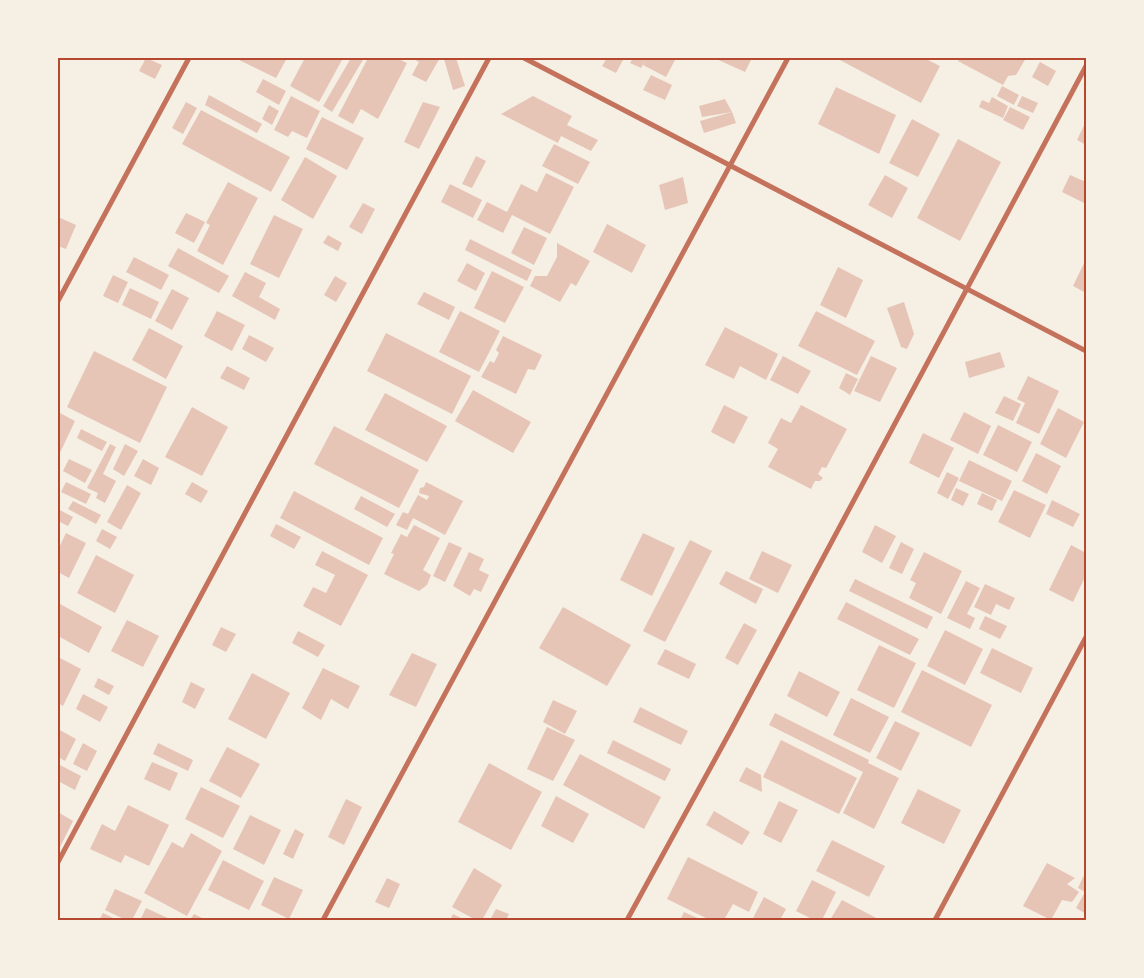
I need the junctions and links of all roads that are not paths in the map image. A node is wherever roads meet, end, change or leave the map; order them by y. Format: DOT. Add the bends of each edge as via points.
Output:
graph roads {
  1 [pos="189,58"];
  2 [pos="489,58"];
  3 [pos="524,58"];
  4 [pos="788,58"];
  5 [pos="1086,66"];
  6 [pos="730,165"];
  7 [pos="967,287"];
  8 [pos="58,301"];
  9 [pos="1086,351"];
  10 [pos="1086,637"];
  11 [pos="58,862"];
  12 [pos="323,920"];
  13 [pos="627,920"];
  14 [pos="935,920"];
  1 -- 8 [label="street"];
  2 -- 11 [label="street"];
  3 -- 6 [label="street"];
  4 -- 6 [label="street"];
  5 -- 7 [label="street"];
  6 -- 7 [label="street"];
  6 -- 12 [label="street"];
  7 -- 9 [label="street"];
  7 -- 13 [label="street"];
  10 -- 14 [label="street"];
}
